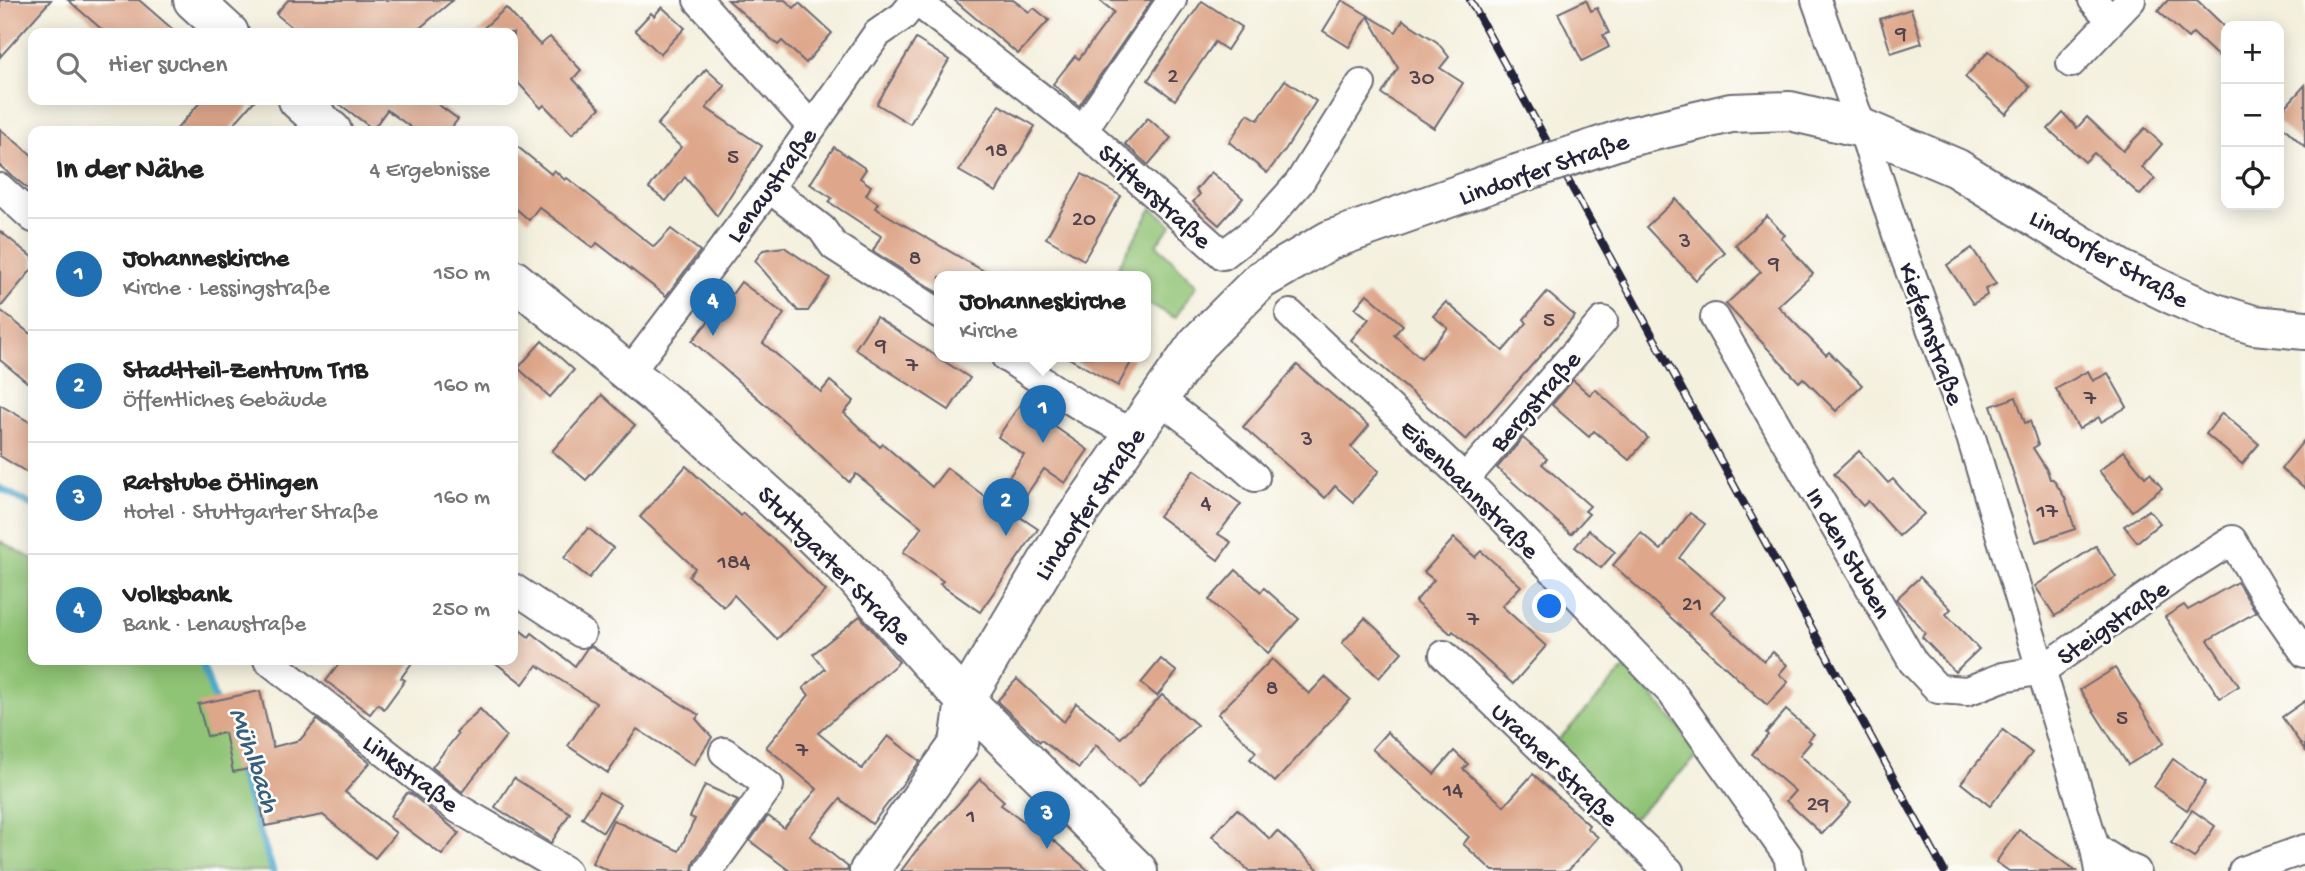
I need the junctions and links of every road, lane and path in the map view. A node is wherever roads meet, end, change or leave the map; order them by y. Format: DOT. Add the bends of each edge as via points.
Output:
graph roads {
  1 [pos="698,0"];
  2 [pos="915,0"];
  3 [pos="1172,0"];
  4 [pos="1816,0"];
  5 [pos="2131,0"];
  6 [pos="2102,10"];
  7 [pos="2071,63"];
  8 [pos="1361,84"];
  9 [pos="303,105"];
  10 [pos="327,126"];
  11 [pos="812,127"];
  12 [pos="1862,128"];
  13 [pos="1082,131"];
  14 [pos="0,188"];
  15 [pos="769,188"];
  16 [pos="28,213"];
  17 [pos="518,283"];
  18 [pos="934,310"];
  19 [pos="1290,314"];
  20 [pos="1714,318"];
  21 [pos="1603,321"];
  22 [pos="2305,330"];
  23 [pos="1013,362"];
  24 [pos="629,373"];
  25 [pos="1158,398"];
  26 [pos="1135,432"];
  27 [pos="1255,477"];
  28 [pos="1465,480"];
  29 [pos="518,592"];
  30 [pos="581,633"];
  31 [pos="2305,653"];
  32 [pos="1444,655"];
  33 [pos="274,665"];
  34 [pos="2042,670"];
  35 [pos="965,700"];
  36 [pos="724,752"];
  37 [pos="2305,849"];
  38 [pos="2097,860"];
  39 [pos="566,871"];
  40 [pos="708,871"];
  41 [pos="869,871"];
  42 [pos="1138,871"];
  43 [pos="1669,871"];
  44 [pos="1791,871"];
  45 [pos="2136,871"];
  46 [pos="2243,871"];
  1 -- 11 [label="street"];
  2 -- 11 [label="street, Lenaustraße" via="904,16 877,34"];
  2 -- 13 [label="street, Stifterstraße"];
  3 -- 13 [label="street"];
  4 -- 12 [label="street, Kiefernstraße"];
  5 -- 6 [label="street"];
  6 -- 7 [label="street"];
  8 -- 13 [label="street, Stifterstraße" via="1299,183 1261,226 1223,255"];
  9 -- 10 [label="street"];
  11 -- 15 [label="street, Lenaustraße"];
  12 -- 22 [label="street, Lindorfer Straße" via="1956,168 2120,269 2171,294 2254,325"];
  12 -- 25 [label="street, Lindorfer Straße, bridge" via="1790,111 1731,113 1628,137 1330,240 1261,281 1197,344"];
  12 -- 34 [label="street, Kiefernstraße" via="1971,437"];
  14 -- 16 [label="street"];
  15 -- 18 [label="street" via="822,229 834,246"];
  15 -- 24 [label="street, Lenaustraße"];
  17 -- 24 [label="street, Stuttgarter Straße"];
  19 -- 28 [label="street, Eisenbahnstraße"];
  20 -- 34 [label="street, In den Stuben" via="1906,650 1938,689 1967,691 2003,677"];
  21 -- 28 [label="street, Bergstraße"];
  23 -- 26 [label="street" via="1078,406"];
  24 -- 35 [label="street, Stuttgarter Straße" via="732,460 854,576"];
  25 -- 26 [label="street, Lindorfer Straße"];
  25 -- 27 [label="street"];
  26 -- 35 [label="street, Lindorfer Straße" via="1062,537"];
  28 -- 44 [label="street, Eisenbahnstraße" via="1672,694 1788,856"];
  29 -- 30 [label="street"];
  31 -- 34 [label="street, Steigstraße" via="2232,540"];
  32 -- 43 [label="street, Uracher Straße"];
  33 -- 39 [label="street, Linkstraße" via="455,807"];
  34 -- 38 [label="street, Steigstraße"];
  35 -- 41 [label="street" via="959,744"];
  35 -- 42 [label="street, Stuttgarter Straße"];
  36 -- 40 [label="street" via="769,786"];
  37 -- 46 [label="street"];
  38 -- 45 [label="street, Steigstraße"];
}
